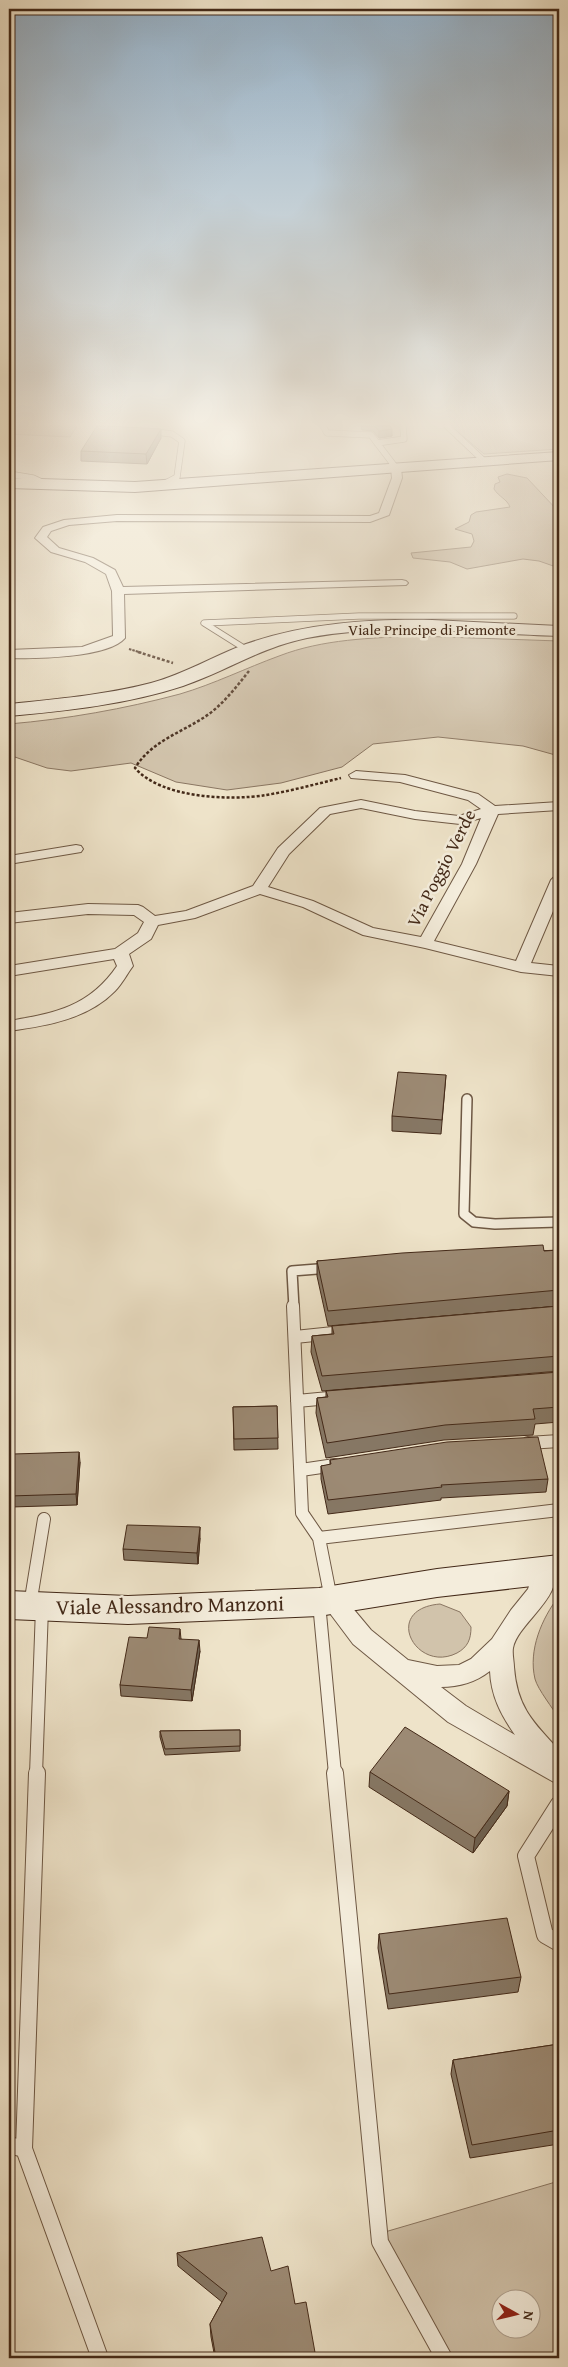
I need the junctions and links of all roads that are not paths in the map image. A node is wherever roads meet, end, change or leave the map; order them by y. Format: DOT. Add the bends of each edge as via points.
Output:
graph roads {
  1 [pos="42,536"];
  2 [pos="402,583"];
  3 [pos="118,591"];
  4 [pos="514,616"];
  5 [pos="559,631"];
  6 [pos="247,650"];
  7 [pos="9,654"];
  8 [pos="9,710"];
  9 [pos="356,775"];
  10 [pos="559,806"];
  11 [pos="492,810"];
  12 [pos="76,849"];
  13 [pos="9,860"];
  14 [pos="559,880"];
  15 [pos="259,889"];
  16 [pos="9,918"];
  17 [pos="152,920"];
  18 [pos="425,943"];
  19 [pos="120,953"];
  20 [pos="520,967"];
  21 [pos="9,971"];
  22 [pos="559,971"];
  23 [pos="9,1026"];
  24 [pos="467,1099"];
  25 [pos="559,1222"];
  26 [pos="339,1267"];
  27 [pos="353,1331"];
  28 [pos="295,1336"];
  29 [pos="346,1397"];
  30 [pos="297,1401"];
  31 [pos="559,1441"];
  32 [pos="512,1444"];
  33 [pos="349,1462"];
  34 [pos="301,1470"];
  35 [pos="559,1510"];
  36 [pos="44,1519"];
  37 [pos="319,1538"];
  38 [pos="552,1570"];
  39 [pos="325,1601"];
  40 [pos="27,1606"];
  41 [pos="501,1646"];
  42 [pos="402,1668"];
  43 [pos="559,1767"];
  44 [pos="559,1774"];
  45 [pos="559,1804"];
  46 [pos="559,1943"];
  47 [pos="16,2147"];
  48 [pos="100,2358"];
  49 [pos="444,2358"];
  1 -- 3 [label="street" via="55,550 90,560 111,572"];
  2 -- 3 [label="street"];
  3 -- 7 [label="street" via="119,638 111,644 35,655"];
  4 -- 6 [label="lane" via="448,614 204,623"];
  5 -- 6 [label="street, Viale Principe di Piemonte" via="365,626 308,633"];
  6 -- 8 [label="street, Viale Principe di Piemonte" via="167,684 59,705"];
  9 -- 11 [label="street, Via Poggio Verde" via="400,778 473,797"];
  10 -- 11 [label="street, Via Poggio Verde"];
  11 -- 15 [label="street, Via Poggio Verde" via="460,820 415,816 360,804 325,811 283,851"];
  11 -- 18 [label="street, Via Poggio Verde" via="469,864"];
  12 -- 13 [label="street"];
  14 -- 20 [label="street"];
  15 -- 17 [label="street" via="189,915"];
  15 -- 18 [label="street, Via Poggio Verde" via="308,904 369,932"];
  16 -- 17 [label="street" via="88,909 138,910"];
  17 -- 19 [label="street" via="145,936"];
  18 -- 20 [label="street, Via Poggio Verde"];
  19 -- 21 [label="street"];
  19 -- 23 [label="street" via="125,966 109,988 82,1008 51,1019"];
  20 -- 22 [label="street, Via Poggio Verde"];
  24 -- 25 [label="lane" via="464,1214 474,1222 494,1224"];
  26 -- 28 [label="lane" via="292,1271"];
  27 -- 28 [label="lane"];
  28 -- 30 [label="lane"];
  29 -- 30 [label="lane"];
  30 -- 34 [label="lane"];
  31 -- 32 [label="lane"];
  33 -- 34 [label="lane"];
  34 -- 37 [label="lane" via="302,1513"];
  35 -- 37 [label="lane"];
  36 -- 40 [label="lane"];
  37 -- 39 [label="lane"];
  38 -- 39 [label="street, Viale Alessandro Manzoni" via="437,1583"];
  38 -- 41 [label="street, Viale Alessandro Manzoni"];
  39 -- 40 [label="street, Viale Alessandro Manzoni" via="156,1609"];
  39 -- 42 [label="street" via="362,1638"];
  39 -- 49 [label="lane" via="380,2242"];
  40 -- 47 [label="lane"];
  41 -- 42 [label="street, Viale Alessandro Manzoni" via="485,1664 466,1675 436,1678"];
  41 -- 43 [label="street" via="503,1684 511,1710"];
  42 -- 44 [label="street" via="456,1714"];
  45 -- 46 [label="lane" via="526,1856 545,1935"];
  47 -- 48 [label="lane"];
}
